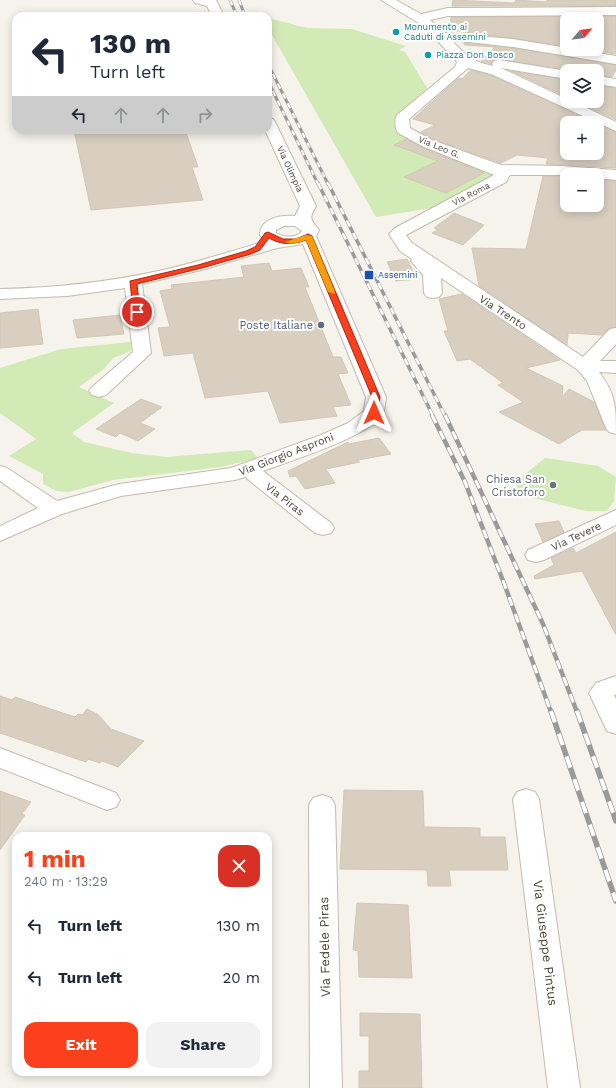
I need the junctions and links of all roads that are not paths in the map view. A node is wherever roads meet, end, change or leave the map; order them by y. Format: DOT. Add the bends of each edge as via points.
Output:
graph roads {
  1 [pos="200,0"];
  2 [pos="387,0"];
  3 [pos="579,0"];
  4 [pos="446,6"];
  5 [pos="567,11"];
  6 [pos="616,11"];
  7 [pos="216,12"];
  8 [pos="424,21"];
  9 [pos="529,23"];
  10 [pos="442,37"];
  11 [pos="513,43"];
  12 [pos="616,60"];
  13 [pos="464,61"];
  14 [pos="500,68"];
  15 [pos="560,74"];
  16 [pos="604,81"];
  17 [pos="616,83"];
  18 [pos="616,127"];
  19 [pos="272,130"];
  20 [pos="499,170"];
  21 [pos="612,171"];
  22 [pos="307,231"];
  23 [pos="263,241"];
  24 [pos="402,242"];
  25 [pos="133,282"];
  26 [pos="433,293"];
  27 [pos="0,294"];
  28 [pos="616,333"];
  29 [pos="585,366"];
  30 [pos="616,367"];
  31 [pos="99,391"];
  32 [pos="616,428"];
  33 [pos="248,469"];
  34 [pos="0,472"];
  35 [pos="54,509"];
  36 [pos="616,517"];
  37 [pos="323,528"];
  38 [pos="0,534"];
  39 [pos="536,555"];
  40 [pos="616,685"];
  41 [pos="616,725"];
  42 [pos="0,758"];
  43 [pos="526,799"];
  44 [pos="107,800"];
  45 [pos="322,805"];
  46 [pos="326,1088"];
  47 [pos="564,1088"];
  1 -- 7 [label="street" via="212,3"];
  2 -- 8 [label="street"];
  3 -- 5 [label="street"];
  4 -- 8 [label="street" via="441,19"];
  4 -- 9 [label="street"];
  5 -- 6 [label="street"];
  5 -- 9 [label="street"];
  8 -- 10 [label="street"];
  9 -- 11 [label="street"];
  10 -- 11 [label="street"];
  10 -- 13 [label="street"];
  11 -- 12 [label="street"];
  13 -- 14 [label="street" via="472,65"];
  13 -- 20 [label="street, Via Leo G." via="461,68 402,118 403,130 427,143"];
  14 -- 15 [label="street"];
  14 -- 18 [label="street"];
  16 -- 17 [label="street"];
  19 -- 22 [label="street, Via Olimpia" via="308,206"];
  20 -- 21 [label="street, Via Roma"];
  20 -- 24 [label="street, Via Roma" via="501,179 397,234"];
  22 -- 23 [label="street" via="287,242"];
  22 -- 23 [label="street" via="284,222 268,228"];
  22 -- 33 [label="street, Via Giorgio Asproni" via="376,397 374,413 354,427 328,439"];
  23 -- 25 [label="street" via="200,267"];
  24 -- 26 [label="street" via="432,274 435,280"];
  24 -- 29 [label="street, Via Trento"];
  25 -- 27 [label="street" via="39,294"];
  25 -- 31 [label="street" via="142,353"];
  28 -- 29 [label="street"];
  29 -- 30 [label="street"];
  29 -- 32 [label="street" via="596,381"];
  33 -- 35 [label="street, Via Giorgio Asproni" via="235,474 119,490"];
  33 -- 37 [label="street, Via Piras"];
  34 -- 35 [label="street"];
  35 -- 38 [label="street, Via Giorgio Asproni"];
  36 -- 39 [label="street, Via Tevere"];
  40 -- 41 [label="street" via="601,693"];
  42 -- 44 [label="street"];
  43 -- 47 [label="street, Via Giuseppe Pintus"];
  45 -- 46 [label="street, Via Fedele Piras"];
}
